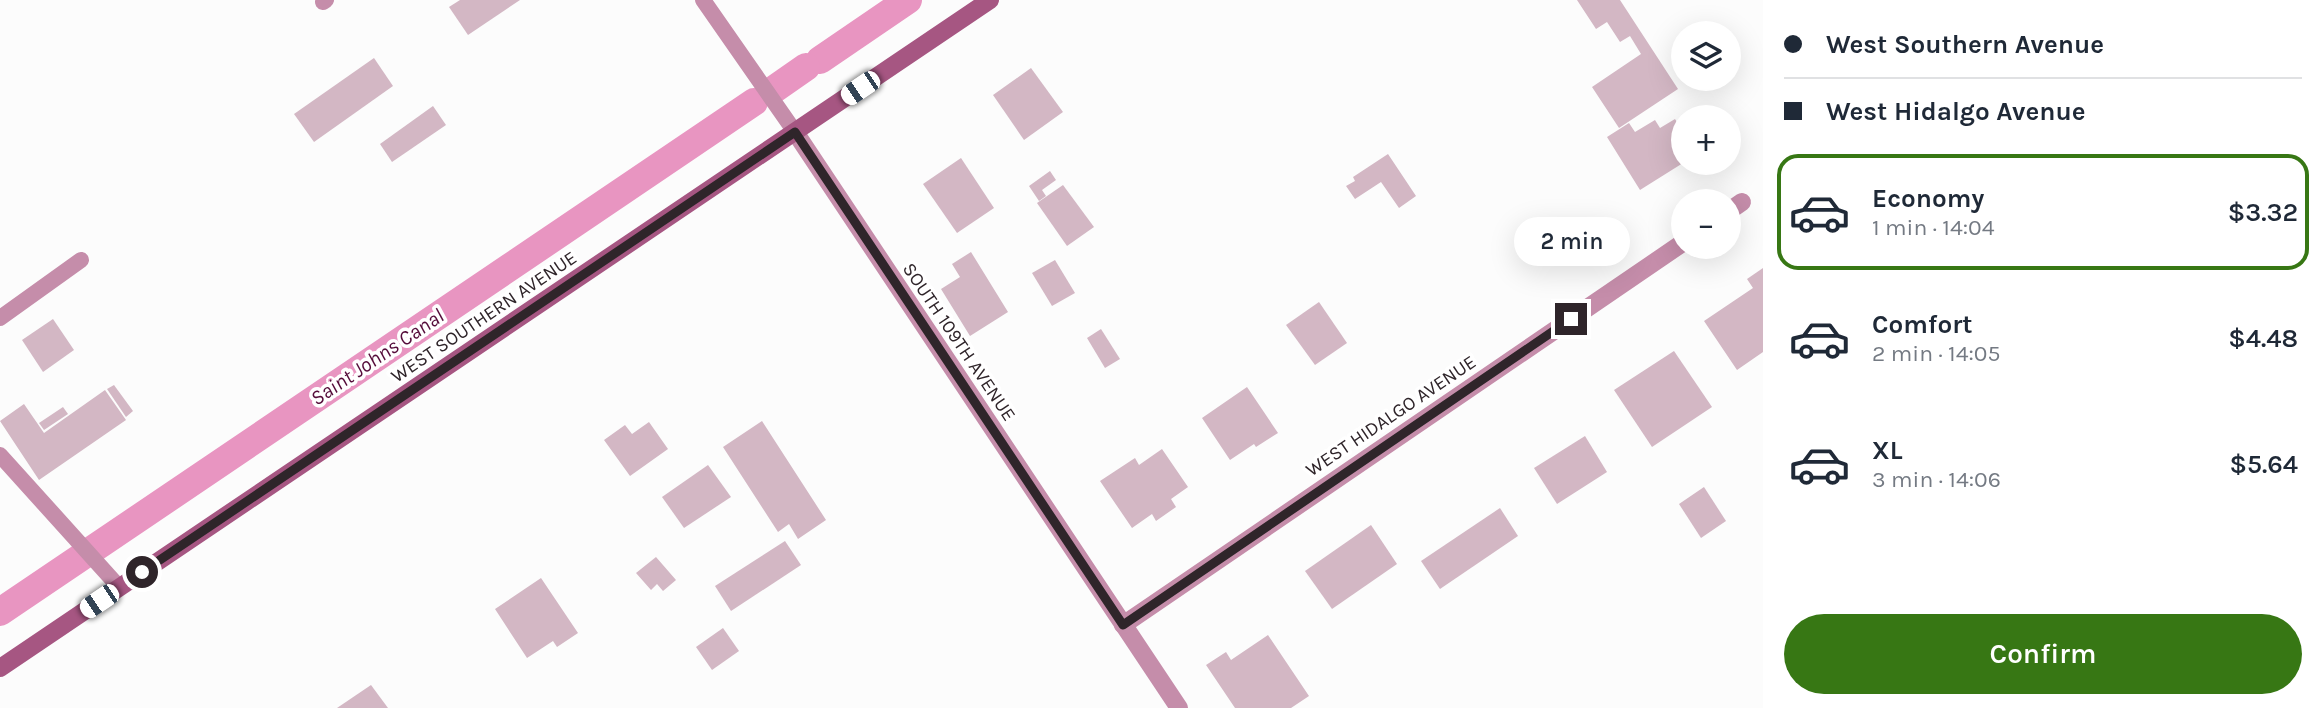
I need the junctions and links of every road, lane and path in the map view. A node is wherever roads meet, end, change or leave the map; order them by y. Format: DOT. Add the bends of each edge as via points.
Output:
graph roads {
  1 [pos="703,0"];
  2 [pos="990,0"];
  3 [pos="795,132"];
  4 [pos="1671,251"];
  5 [pos="81,260"];
  6 [pos="0,318"];
  7 [pos="0,455"];
  8 [pos="119,587"];
  9 [pos="1123,625"];
  10 [pos="0,668"];
  11 [pos="1179,708"];
  1 -- 3 [label="lane, SOUTH 109TH AVENUE"];
  2 -- 3 [label="main road, WEST SOUTHERN AVENUE"];
  3 -- 8 [label="main road, WEST SOUTHERN AVENUE"];
  3 -- 9 [label="street, SOUTH 109TH AVENUE"];
  4 -- 9 [label="street, WEST HIDALGO AVENUE"];
  5 -- 6 [label="lane"];
  7 -- 8 [label="lane"];
  8 -- 10 [label="main road, WEST SOUTHERN AVENUE"];
  9 -- 11 [label="street, SOUTH 109TH AVENUE"];
}
